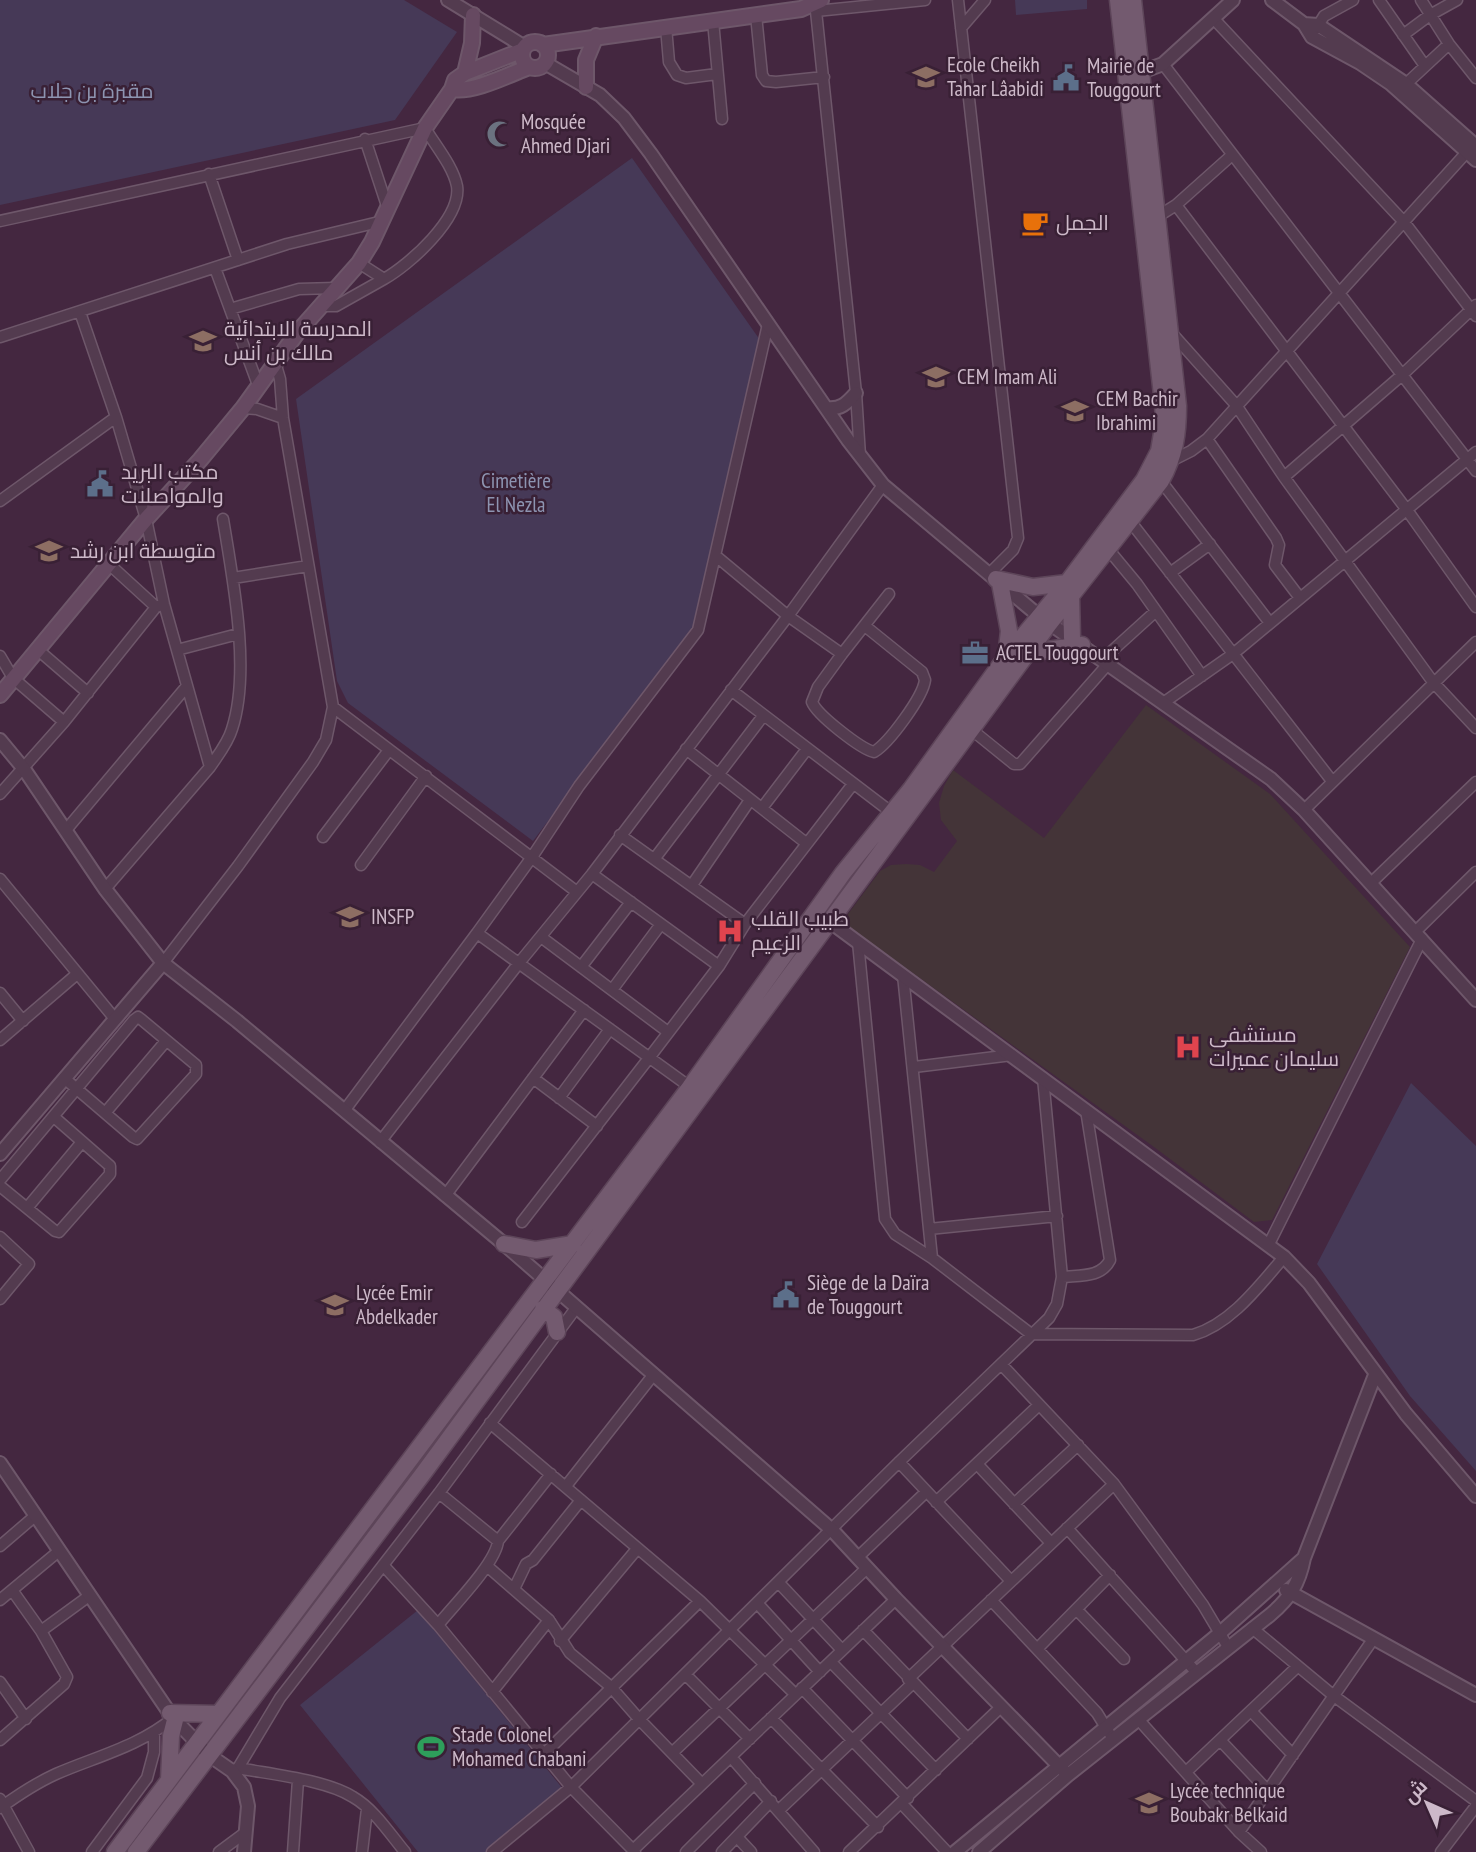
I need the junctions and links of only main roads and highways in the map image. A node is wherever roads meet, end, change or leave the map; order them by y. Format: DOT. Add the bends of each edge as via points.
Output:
graph roads {
  1 [pos="1118,0"];
  2 [pos="1133,0"];
  3 [pos="811,5"];
  4 [pos="473,15"];
  5 [pos="596,36"];
  6 [pos="543,45"];
  7 [pos="524,49"];
  8 [pos="529,67"];
  9 [pos="465,73"];
  10 [pos="1134,75"];
  11 [pos="586,87"];
  12 [pos="452,89"];
  13 [pos="1069,590"];
  14 [pos="1044,620"];
  15 [pos="1027,653"];
  16 [pos="1006,657"];
  17 [pos="7,674"];
  18 [pos="0,695"];
  19 [pos="504,1244"];
  20 [pos="573,1244"];
  21 [pos="551,1286"];
  22 [pos="543,1309"];
  23 [pos="557,1332"];
  24 [pos="218,1714"];
  25 [pos="169,1780"];
  26 [pos="115,1852"];
  27 [pos="136,1852"];
  1 -- 10 [label="main road"];
  2 -- 10 [label="main road"];
  3 -- 5 [label="main road"];
  4 -- 9 [label="main road"];
  5 -- 6 [label="main road"];
  5 -- 11 [label="main road" via="586,60"];
  6 -- 7 [label="main road" via="532,43"];
  6 -- 8 [label="main road" via="548,55 545,63"];
  7 -- 8 [label="main road" via="522,58"];
  7 -- 9 [label="main road"];
  8 -- 12 [label="main road" via="475,87"];
  9 -- 12 [label="main road"];
  10 -- 13 [label="main road" via="1163,404 1162,439 1153,467"];
  10 -- 13 [label="main road" via="1157,217 1178,406 1177,442 1161,481"];
  12 -- 17 [label="main road" via="425,128 359,263 275,361 200,460 37,649"];
  13 -- 14 [label="main road"];
  13 -- 15 [label="main road" via="1077,642"];
  13 -- 16 [label="main road" via="995,579 1009,631"];
  14 -- 15 [label="main road"];
  14 -- 16 [label="main road"];
  15 -- 21 [label="main road" via="831,923"];
  16 -- 20 [label="main road"];
  17 -- 18 [label="main road"];
  19 -- 20 [label="main road" via="536,1250"];
  20 -- 21 [label="main road"];
  21 -- 22 [label="main road"];
  21 -- 24 [label="main road"];
  22 -- 23 [label="main road" via="554,1317"];
  22 -- 27 [label="main road"];
  24 -- 25 [label="main road"];
  24 -- 25 [label="main road" via="172,1717"];
  25 -- 26 [label="main road"];
}
